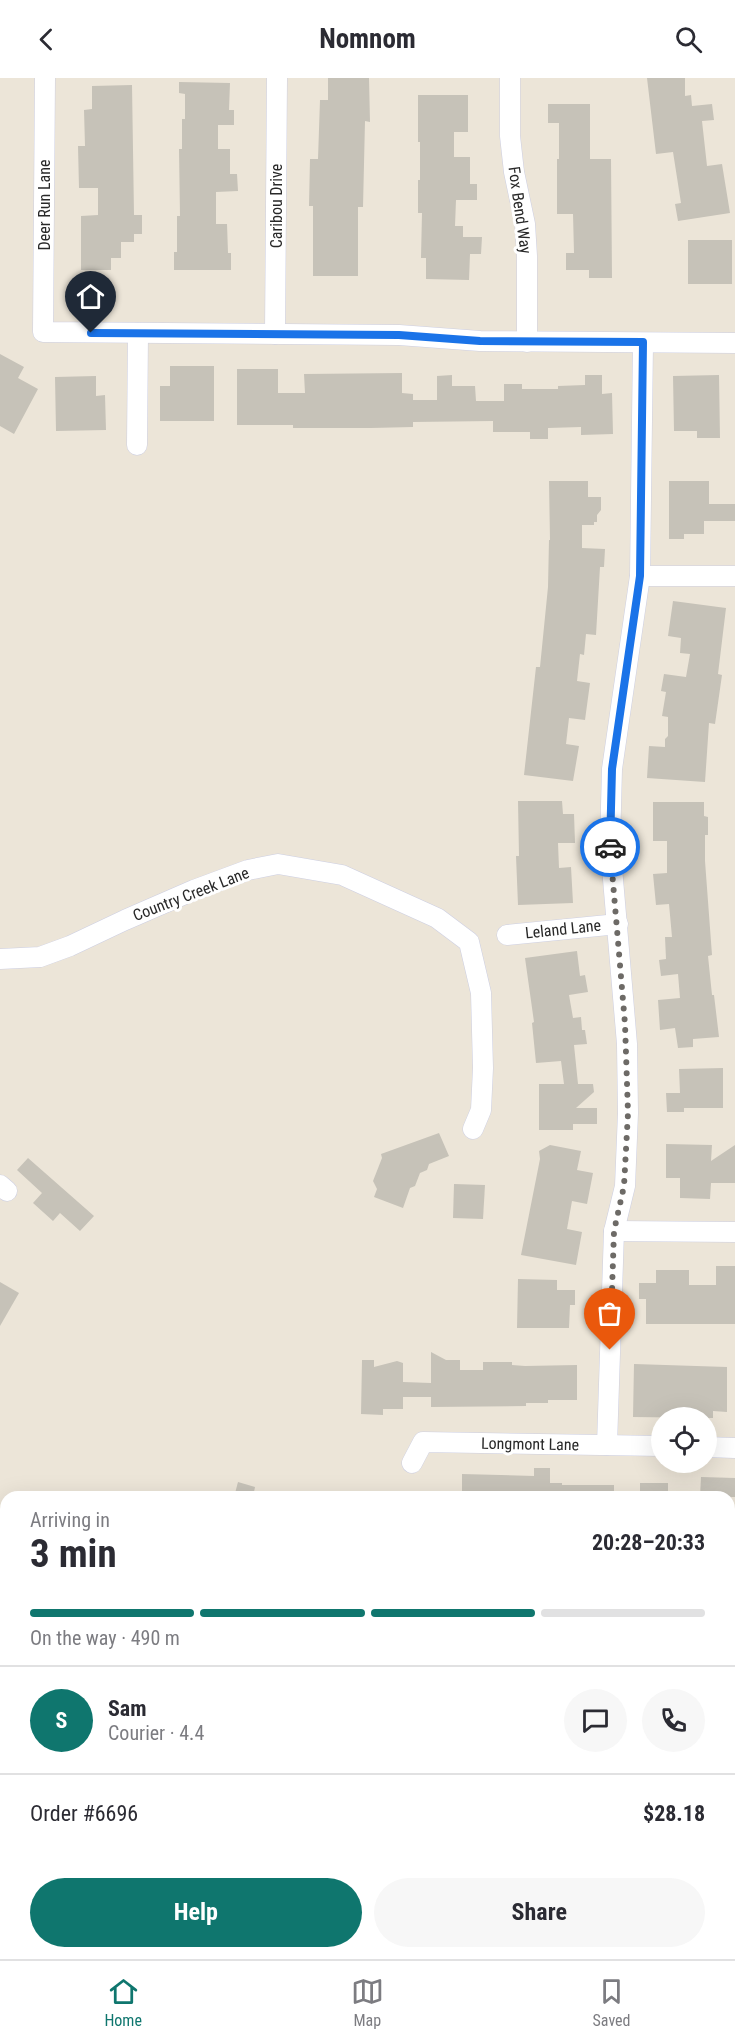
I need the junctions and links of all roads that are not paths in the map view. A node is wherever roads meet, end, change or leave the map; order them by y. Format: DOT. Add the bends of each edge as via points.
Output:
graph roads {
  1 [pos="45,78"];
  2 [pos="277,78"];
  3 [pos="510,78"];
  4 [pos="138,333"];
  5 [pos="275,334"];
  6 [pos="527,342"];
  7 [pos="643,342"];
  8 [pos="735,343"];
  9 [pos="137,445"];
  10 [pos="640,576"];
  11 [pos="735,576"];
  12 [pos="618,924"];
  13 [pos="507,935"];
  14 [pos="0,959"];
  15 [pos="473,1129"];
  16 [pos="614,1231"];
  17 [pos="735,1233"];
  18 [pos="608,1445"];
  19 [pos="651,1446"];
  20 [pos="717,1447"];
  21 [pos="735,1448"];
  22 [pos="412,1463"];
  1 -- 4 [label="street, Deer Run Lane" via="43,332"];
  2 -- 5 [label="street, Caribou Drive"];
  3 -- 6 [label="street, Fox Bend Way" via="510,136 525,224"];
  4 -- 5 [label="street"];
  4 -- 9 [label="street"];
  5 -- 6 [label="street"];
  6 -- 7 [label="street"];
  7 -- 8 [label="street"];
  7 -- 10 [label="street"];
  10 -- 11 [label="street"];
  10 -- 12 [label="street" via="612,769 610,844"];
  12 -- 13 [label="street, Leland Lane"];
  12 -- 16 [label="street" via="628,1113 624,1186"];
  14 -- 15 [label="street, Country Creek Lane" via="40,957 248,870 278,864 342,875 437,918 469,942 481,993 483,1068 481,1110"];
  16 -- 17 [label="street"];
  16 -- 18 [label="street"];
  18 -- 19 [label="street, Longmont Lane"];
  18 -- 22 [label="street, Longmont Lane" via="423,1442"];
  20 -- 21 [label="street"];
}
